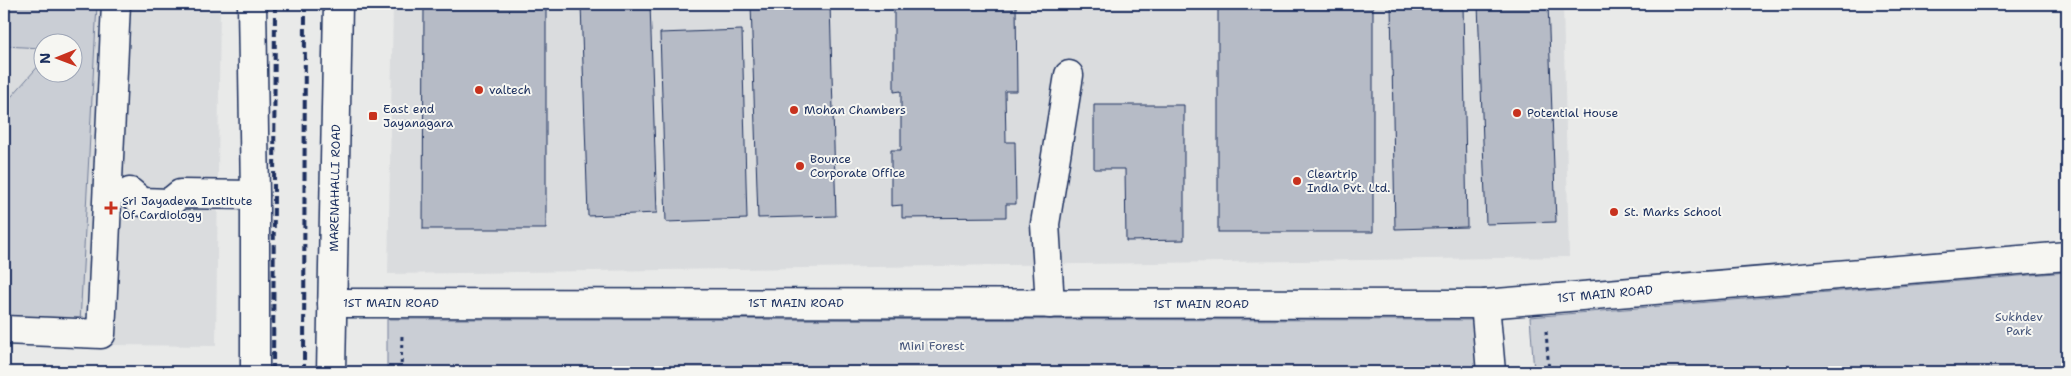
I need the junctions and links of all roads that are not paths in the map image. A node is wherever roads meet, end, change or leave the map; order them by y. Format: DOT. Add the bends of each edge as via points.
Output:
graph roads {
  1 [pos="116,4"];
  2 [pos="252,4"];
  3 [pos="265,4"];
  4 [pos="321,4"];
  5 [pos="338,4"];
  6 [pos="1069,75"];
  7 [pos="119,192"];
  8 [pos="255,195"];
  9 [pos="2067,256"];
  10 [pos="332,303"];
  11 [pos="1050,304"];
  12 [pos="1485,304"];
  13 [pos="4,330"];
  14 [pos="255,372"];
  15 [pos="262,372"];
  16 [pos="316,372"];
  17 [pos="331,372"];
  18 [pos="1491,372"];
  1 -- 7 [label="street"];
  2 -- 8 [label="street"];
  3 -- 15 [label="street"];
  4 -- 16 [label="street"];
  5 -- 10 [label="street, MARENAHALLI ROAD"];
  6 -- 11 [label="street" via="1045,224"];
  7 -- 8 [label="street" via="142,184 170,184 180,194"];
  7 -- 13 [label="street" via="101,334"];
  8 -- 14 [label="street"];
  9 -- 12 [label="street, 1ST MAIN ROAD"];
  10 -- 11 [label="street, 1ST MAIN ROAD"];
  10 -- 17 [label="street, MARENAHALLI ROAD"];
  11 -- 12 [label="street, 1ST MAIN ROAD"];
  12 -- 18 [label="street"];
}
